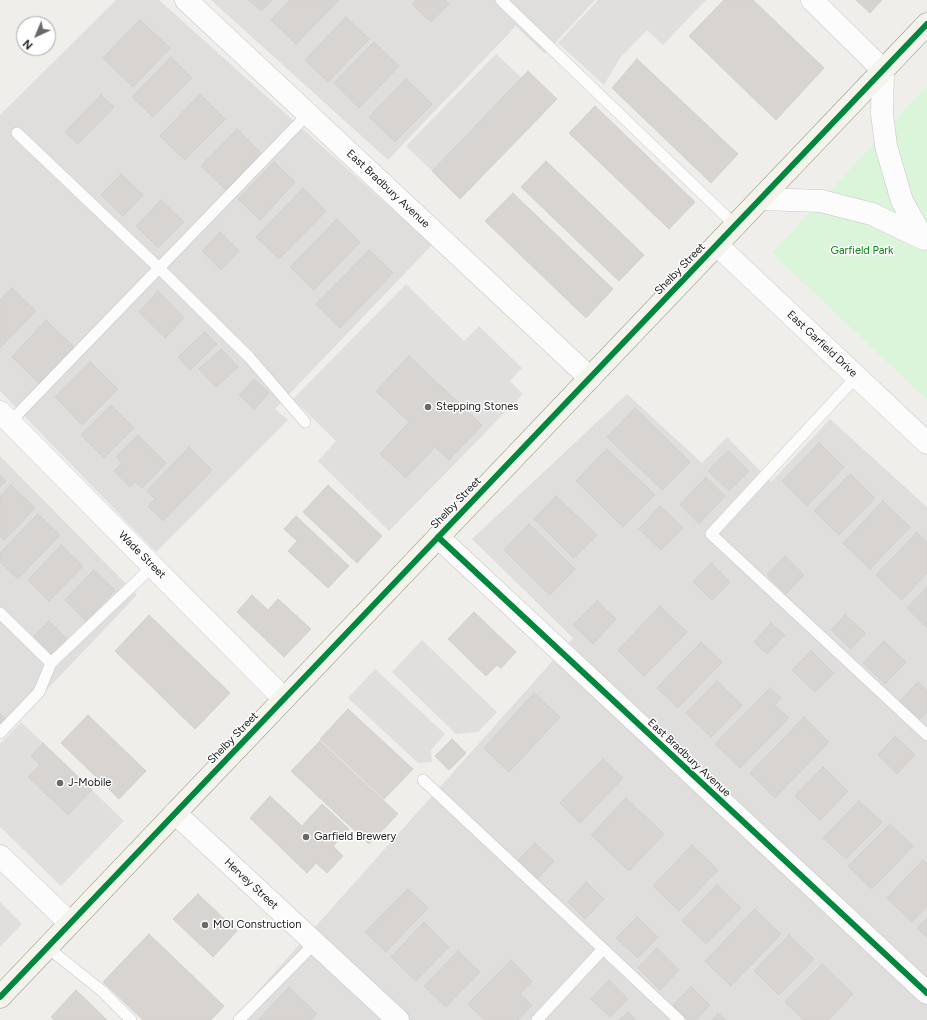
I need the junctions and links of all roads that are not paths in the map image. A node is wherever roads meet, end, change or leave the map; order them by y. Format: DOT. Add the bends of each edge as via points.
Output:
graph roads {
  1 [pos="186,0"];
  2 [pos="501,0"];
  3 [pos="812,0"];
  4 [pos="927,24"];
  5 [pos="883,70"];
  6 [pos="308,114"];
  7 [pos="17,133"];
  8 [pos="760,199"];
  9 [pos="735,225"];
  10 [pos="924,239"];
  11 [pos="717,244"];
  12 [pos="159,268"];
  13 [pos="857,376"];
  14 [pos="590,378"];
  15 [pos="5,417"];
  16 [pos="305,422"];
  17 [pos="927,443"];
  18 [pos="438,537"];
  19 [pos="153,566"];
  20 [pos="0,613"];
  21 [pos="51,663"];
  22 [pos="284,699"];
  23 [pos="0,733"];
  24 [pos="927,735"];
  25 [pos="423,780"];
  26 [pos="175,813"];
  27 [pos="0,856"];
  28 [pos="70,923"];
  29 [pos="315,943"];
  30 [pos="47,947"];
  31 [pos="603,949"];
  32 [pos="927,993"];
  33 [pos="0,997"];
  34 [pos="131,1020"];
  35 [pos="239,1020"];
  36 [pos="398,1020"];
  37 [pos="536,1020"];
  38 [pos="679,1020"];
  1 -- 6 [label="street, East Bradbury Avenue"];
  2 -- 9 [label="lane"];
  3 -- 5 [label="street"];
  4 -- 5 [label="main road, Shelby Street"];
  5 -- 8 [label="main road, Shelby Street"];
  5 -- 10 [label="street" via="882,114 886,146 902,202"];
  6 -- 12 [label="lane"];
  6 -- 14 [label="street, East Bradbury Avenue"];
  7 -- 12 [label="lane"];
  8 -- 9 [label="main road, Shelby Street"];
  8 -- 10 [label="street" via="821,201 872,214"];
  9 -- 11 [label="main road, Shelby Street"];
  11 -- 13 [label="street, East Garfield Drive"];
  11 -- 14 [label="main road, Shelby Street"];
  12 -- 15 [label="lane"];
  12 -- 16 [label="lane" via="249,357"];
  13 -- 17 [label="street, East Garfield Drive"];
  13 -- 24 [label="lane" via="711,534"];
  14 -- 18 [label="main road, Shelby Street"];
  15 -- 19 [label="street, Wade Street"];
  18 -- 22 [label="main road, Shelby Street"];
  18 -- 32 [label="street, East Bradbury Avenue"];
  19 -- 21 [label="lane"];
  19 -- 22 [label="street, Wade Street"];
  20 -- 21 [label="lane"];
  21 -- 23 [label="lane" via="39,692"];
  22 -- 26 [label="main road, Shelby Street"];
  25 -- 31 [label="lane"];
  26 -- 28 [label="main road, Shelby Street"];
  26 -- 29 [label="street, Hervey Street"];
  27 -- 28 [label="street"];
  28 -- 30 [label="main road, Shelby Street"];
  29 -- 35 [label="lane"];
  29 -- 36 [label="street, Hervey Street"];
  30 -- 33 [label="main road, Shelby Street"];
  30 -- 34 [label="lane" via="102,991"];
  31 -- 37 [label="lane"];
  31 -- 38 [label="lane"];
}
